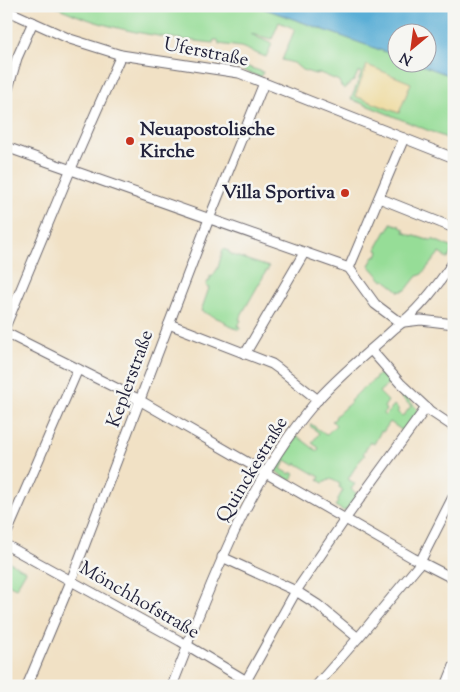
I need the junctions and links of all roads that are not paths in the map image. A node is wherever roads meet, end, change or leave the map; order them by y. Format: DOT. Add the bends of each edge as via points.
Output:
graph roads {
  1 [pos="6,10"];
  2 [pos="33,22"];
  3 [pos="121,55"];
  4 [pos="264,83"];
  5 [pos="6,96"];
  6 [pos="404,138"];
  7 [pos="6,147"];
  8 [pos="454,158"];
  9 [pos="70,170"];
  10 [pos="379,198"];
  11 [pos="209,219"];
  12 [pos="454,228"];
  13 [pos="304,253"];
  14 [pos="454,261"];
  15 [pos="349,268"];
  16 [pos="404,322"];
  17 [pos="169,324"];
  18 [pos="454,324"];
  19 [pos="6,325"];
  20 [pos="6,333"];
  21 [pos="371,350"];
  22 [pos="245,354"];
  23 [pos="78,369"];
  24 [pos="141,398"];
  25 [pos="318,400"];
  26 [pos="427,408"];
  27 [pos="454,427"];
  28 [pos="266,472"];
  29 [pos="454,495"];
  30 [pos="345,518"];
  31 [pos="6,535"];
  32 [pos="6,545"];
  33 [pos="222,557"];
  34 [pos="420,561"];
  35 [pos="72,578"];
  36 [pos="454,579"];
  37 [pos="296,591"];
  38 [pos="358,638"];
  39 [pos="187,646"];
  40 [pos="454,666"];
  41 [pos="246,681"];
  42 [pos="27,686"];
  43 [pos="172,686"];
  44 [pos="255,686"];
  45 [pos="316,686"];
  46 [pos="446,686"];
  1 -- 2 [label="street, Uferstraße"];
  2 -- 3 [label="street, Uferstraße" via="70,40"];
  2 -- 5 [label="street" via="17,58"];
  3 -- 4 [label="street, Uferstraße" via="233,72"];
  3 -- 9 [label="street"];
  4 -- 6 [label="street, Uferstraße"];
  4 -- 11 [label="street, Keplerstraße"];
  6 -- 8 [label="street, Uferstraße"];
  6 -- 10 [label="street"];
  7 -- 9 [label="street"];
  9 -- 11 [label="street"];
  9 -- 19 [label="street"];
  10 -- 12 [label="street"];
  10 -- 15 [label="street"];
  11 -- 13 [label="street"];
  11 -- 17 [label="street, Keplerstraße"];
  13 -- 15 [label="street"];
  13 -- 22 [label="street"];
  14 -- 16 [label="street, Quinckestraße"];
  15 -- 16 [label="street" via="375,304"];
  16 -- 18 [label="street" via="421,320"];
  16 -- 21 [label="street, Quinckestraße"];
  17 -- 22 [label="street"];
  17 -- 24 [label="street, Keplerstraße"];
  20 -- 23 [label="street"];
  21 -- 25 [label="street, Quinckestraße"];
  21 -- 26 [label="street" via="400,384"];
  22 -- 25 [label="street" via="272,364"];
  23 -- 24 [label="street"];
  23 -- 31 [label="street"];
  24 -- 28 [label="street"];
  24 -- 35 [label="street, Keplerstraße"];
  25 -- 28 [label="street, Quinckestraße" via="296,426"];
  26 -- 27 [label="street"];
  26 -- 30 [label="street"];
  28 -- 30 [label="street"];
  28 -- 33 [label="street, Quinckestraße"];
  29 -- 34 [label="street"];
  30 -- 34 [label="street"];
  30 -- 37 [label="street"];
  32 -- 35 [label="street, Mönchhofstraße"];
  33 -- 37 [label="street"];
  33 -- 39 [label="street, Quinckestraße"];
  34 -- 36 [label="street"];
  34 -- 38 [label="street"];
  35 -- 39 [label="street, Mönchhofstraße"];
  35 -- 42 [label="street, Keplerstraße"];
  37 -- 38 [label="street"];
  37 -- 41 [label="street"];
  38 -- 45 [label="street"];
  39 -- 41 [label="street, Mönchhofstraße"];
  39 -- 43 [label="street, Quinckestraße"];
  40 -- 46 [label="street"];
  41 -- 44 [label="street, Mönchhofstraße"];
}
